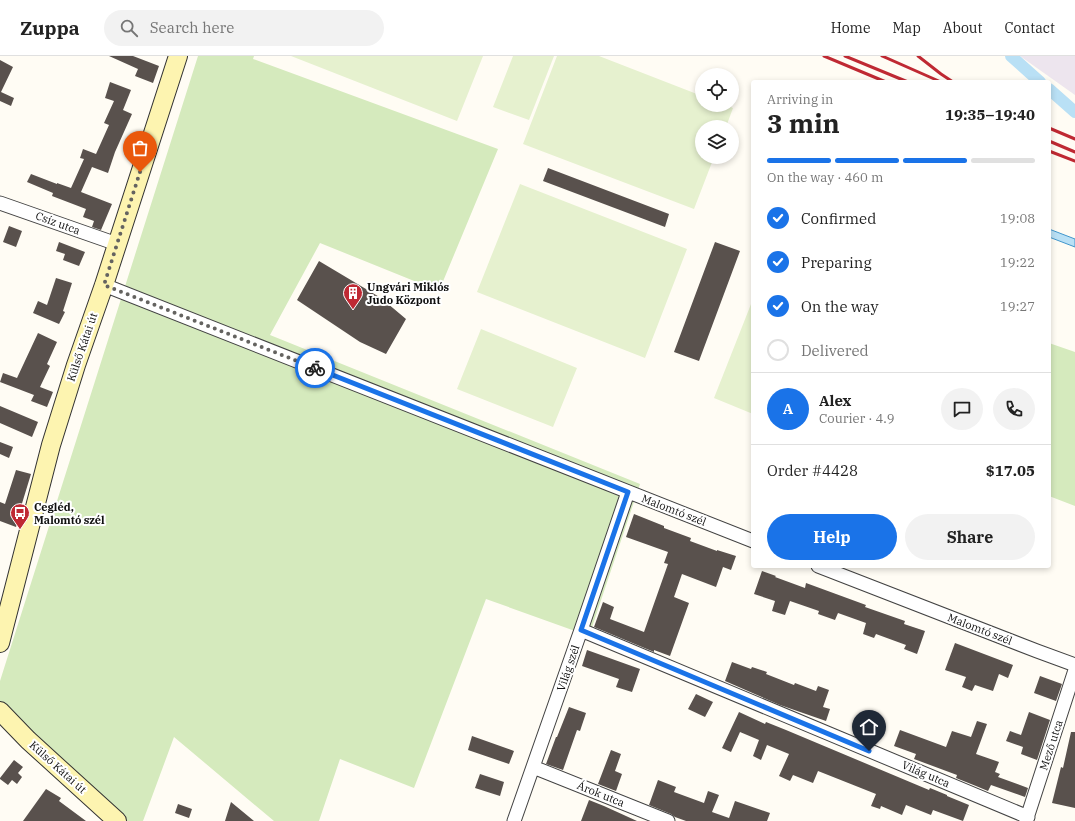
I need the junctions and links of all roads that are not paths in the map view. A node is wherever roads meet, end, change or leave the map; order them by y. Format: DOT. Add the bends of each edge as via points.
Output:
graph roads {
  1 [pos="178,56"];
  2 [pos="0,203"];
  3 [pos="117,244"];
  4 [pos="104,285"];
  5 [pos="628,492"];
  6 [pos="751,540"];
  7 [pos="825,568"];
  8 [pos="581,630"];
  9 [pos="0,643"];
  10 [pos="1075,665"];
  11 [pos="1075,670"];
  12 [pos="0,711"];
  13 [pos="533,767"];
  14 [pos="1027,819"];
  15 [pos="118,821"];
  16 [pos="514,821"];
  17 [pos="668,821"];
  1 -- 3 [label="main road, Külső Kátai út"];
  2 -- 3 [label="street, Csíz utca"];
  3 -- 4 [label="main road, Külső Kátai út"];
  4 -- 5 [label="street, Malomtó szél"];
  4 -- 9 [label="main road, Külső Kátai út" via="51,445"];
  5 -- 6 [label="street, Malomtó szél"];
  5 -- 8 [label="street, Világ szél"];
  7 -- 10 [label="street, Malomtó szél"];
  8 -- 13 [label="street, Világ szél"];
  8 -- 14 [label="street, Világ utca"];
  11 -- 14 [label="street, Mező utca"];
  12 -- 15 [label="main road, Külső Kátai út" via="28,740"];
  13 -- 16 [label="street, Világ szél"];
  13 -- 17 [label="street, Árok utca"];
}
